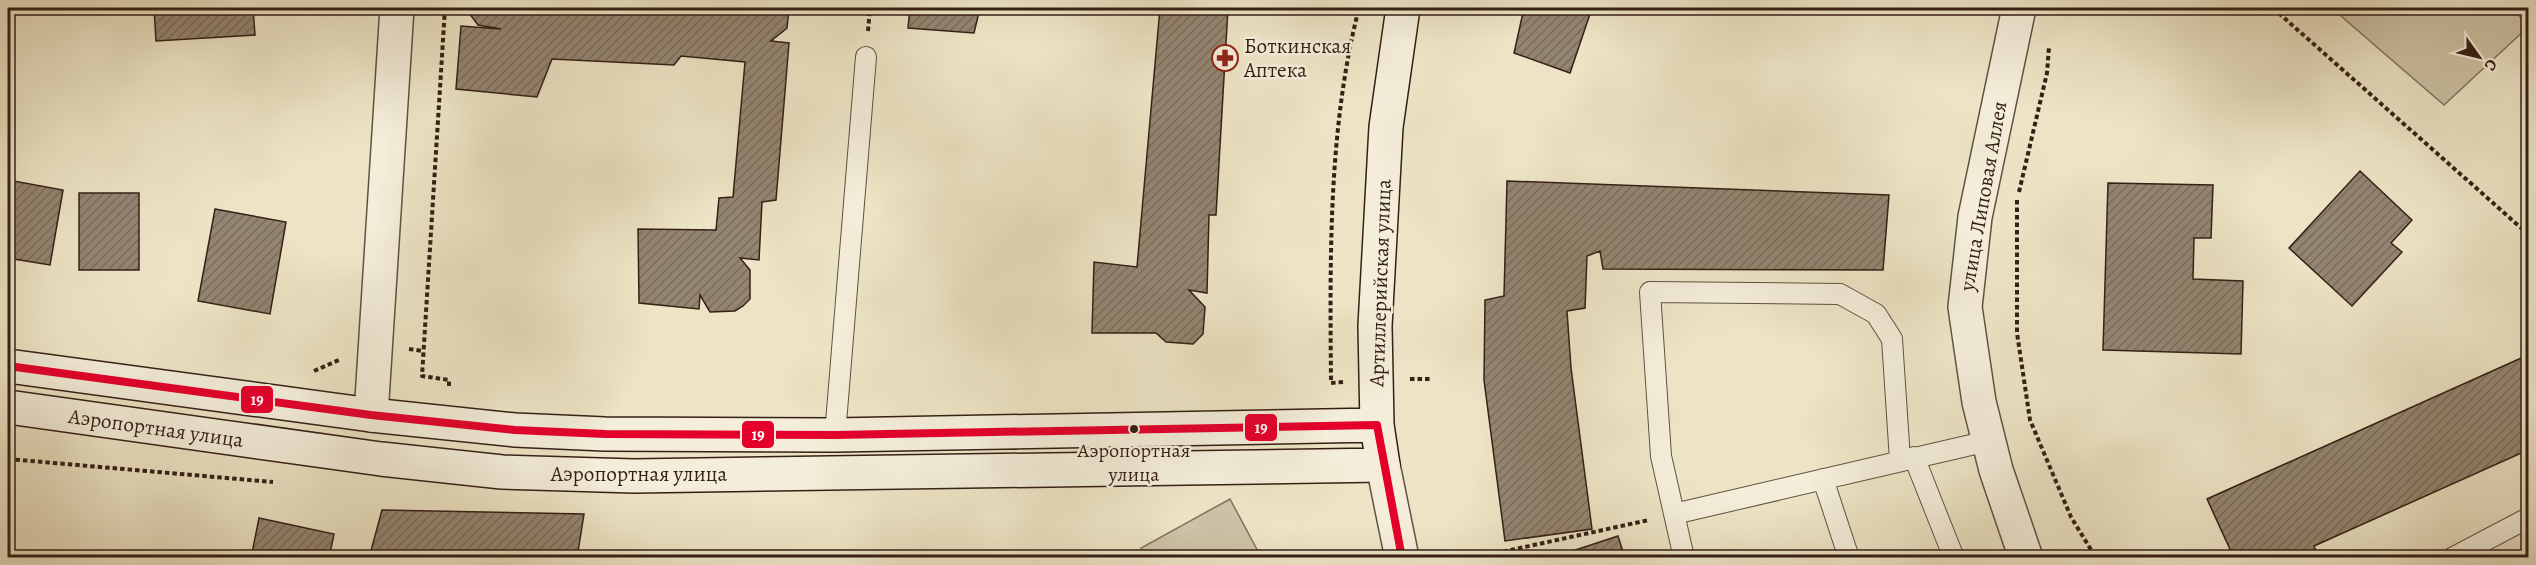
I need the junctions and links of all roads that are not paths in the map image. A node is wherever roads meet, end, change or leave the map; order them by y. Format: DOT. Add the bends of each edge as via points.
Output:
graph roads {
  1 [pos="396,8"];
  2 [pos="1403,8"];
  3 [pos="2019,8"];
  4 [pos="866,57"];
  5 [pos="8,366"];
  6 [pos="8,407"];
  7 [pos="371,415"];
  8 [pos="1377,425"];
  9 [pos="835,435"];
  10 [pos="1988,441"];
  11 [pos="1907,459"];
  12 [pos="1383,465"];
  13 [pos="1823,479"];
  14 [pos="1674,514"];
  15 [pos="2529,518"];
  16 [pos="1402,558"];
  17 [pos="1684,558"];
  18 [pos="1849,558"];
  19 [pos="1954,558"];
  20 [pos="2026,558"];
  21 [pos="2452,558"];
  1 -- 7 [label="main road"];
  2 -- 8 [label="main road, Артиллерийская улица" via="1386,127 1375,326"];
  3 -- 10 [label="main road, улица Липовая Аллея" via="1975,217 1965,307"];
  4 -- 9 [label="lane"];
  5 -- 7 [label="main road, Аэропортная улица"];
  6 -- 12 [label="main road, Аэропортная улица" via="502,472 634,477"];
  7 -- 9 [label="main road, Аэропортная улица" via="515,430 606,434"];
  8 -- 9 [label="main road, Аэропортная улица"];
  8 -- 12 [label="main road, Артиллерийская улица"];
  10 -- 11 [label="lane"];
  10 -- 20 [label="main road, улица Липовая Аллея"];
  11 -- 13 [label="lane"];
  11 -- 14 [label="lane" via="1892,339 1876,314 1840,294 1650,292 1661,456"];
  11 -- 19 [label="lane"];
  12 -- 16 [label="main road, Артиллерийская улица"];
  13 -- 14 [label="lane"];
  13 -- 18 [label="lane"];
  14 -- 17 [label="lane"];
  15 -- 21 [label="lane"];
}
